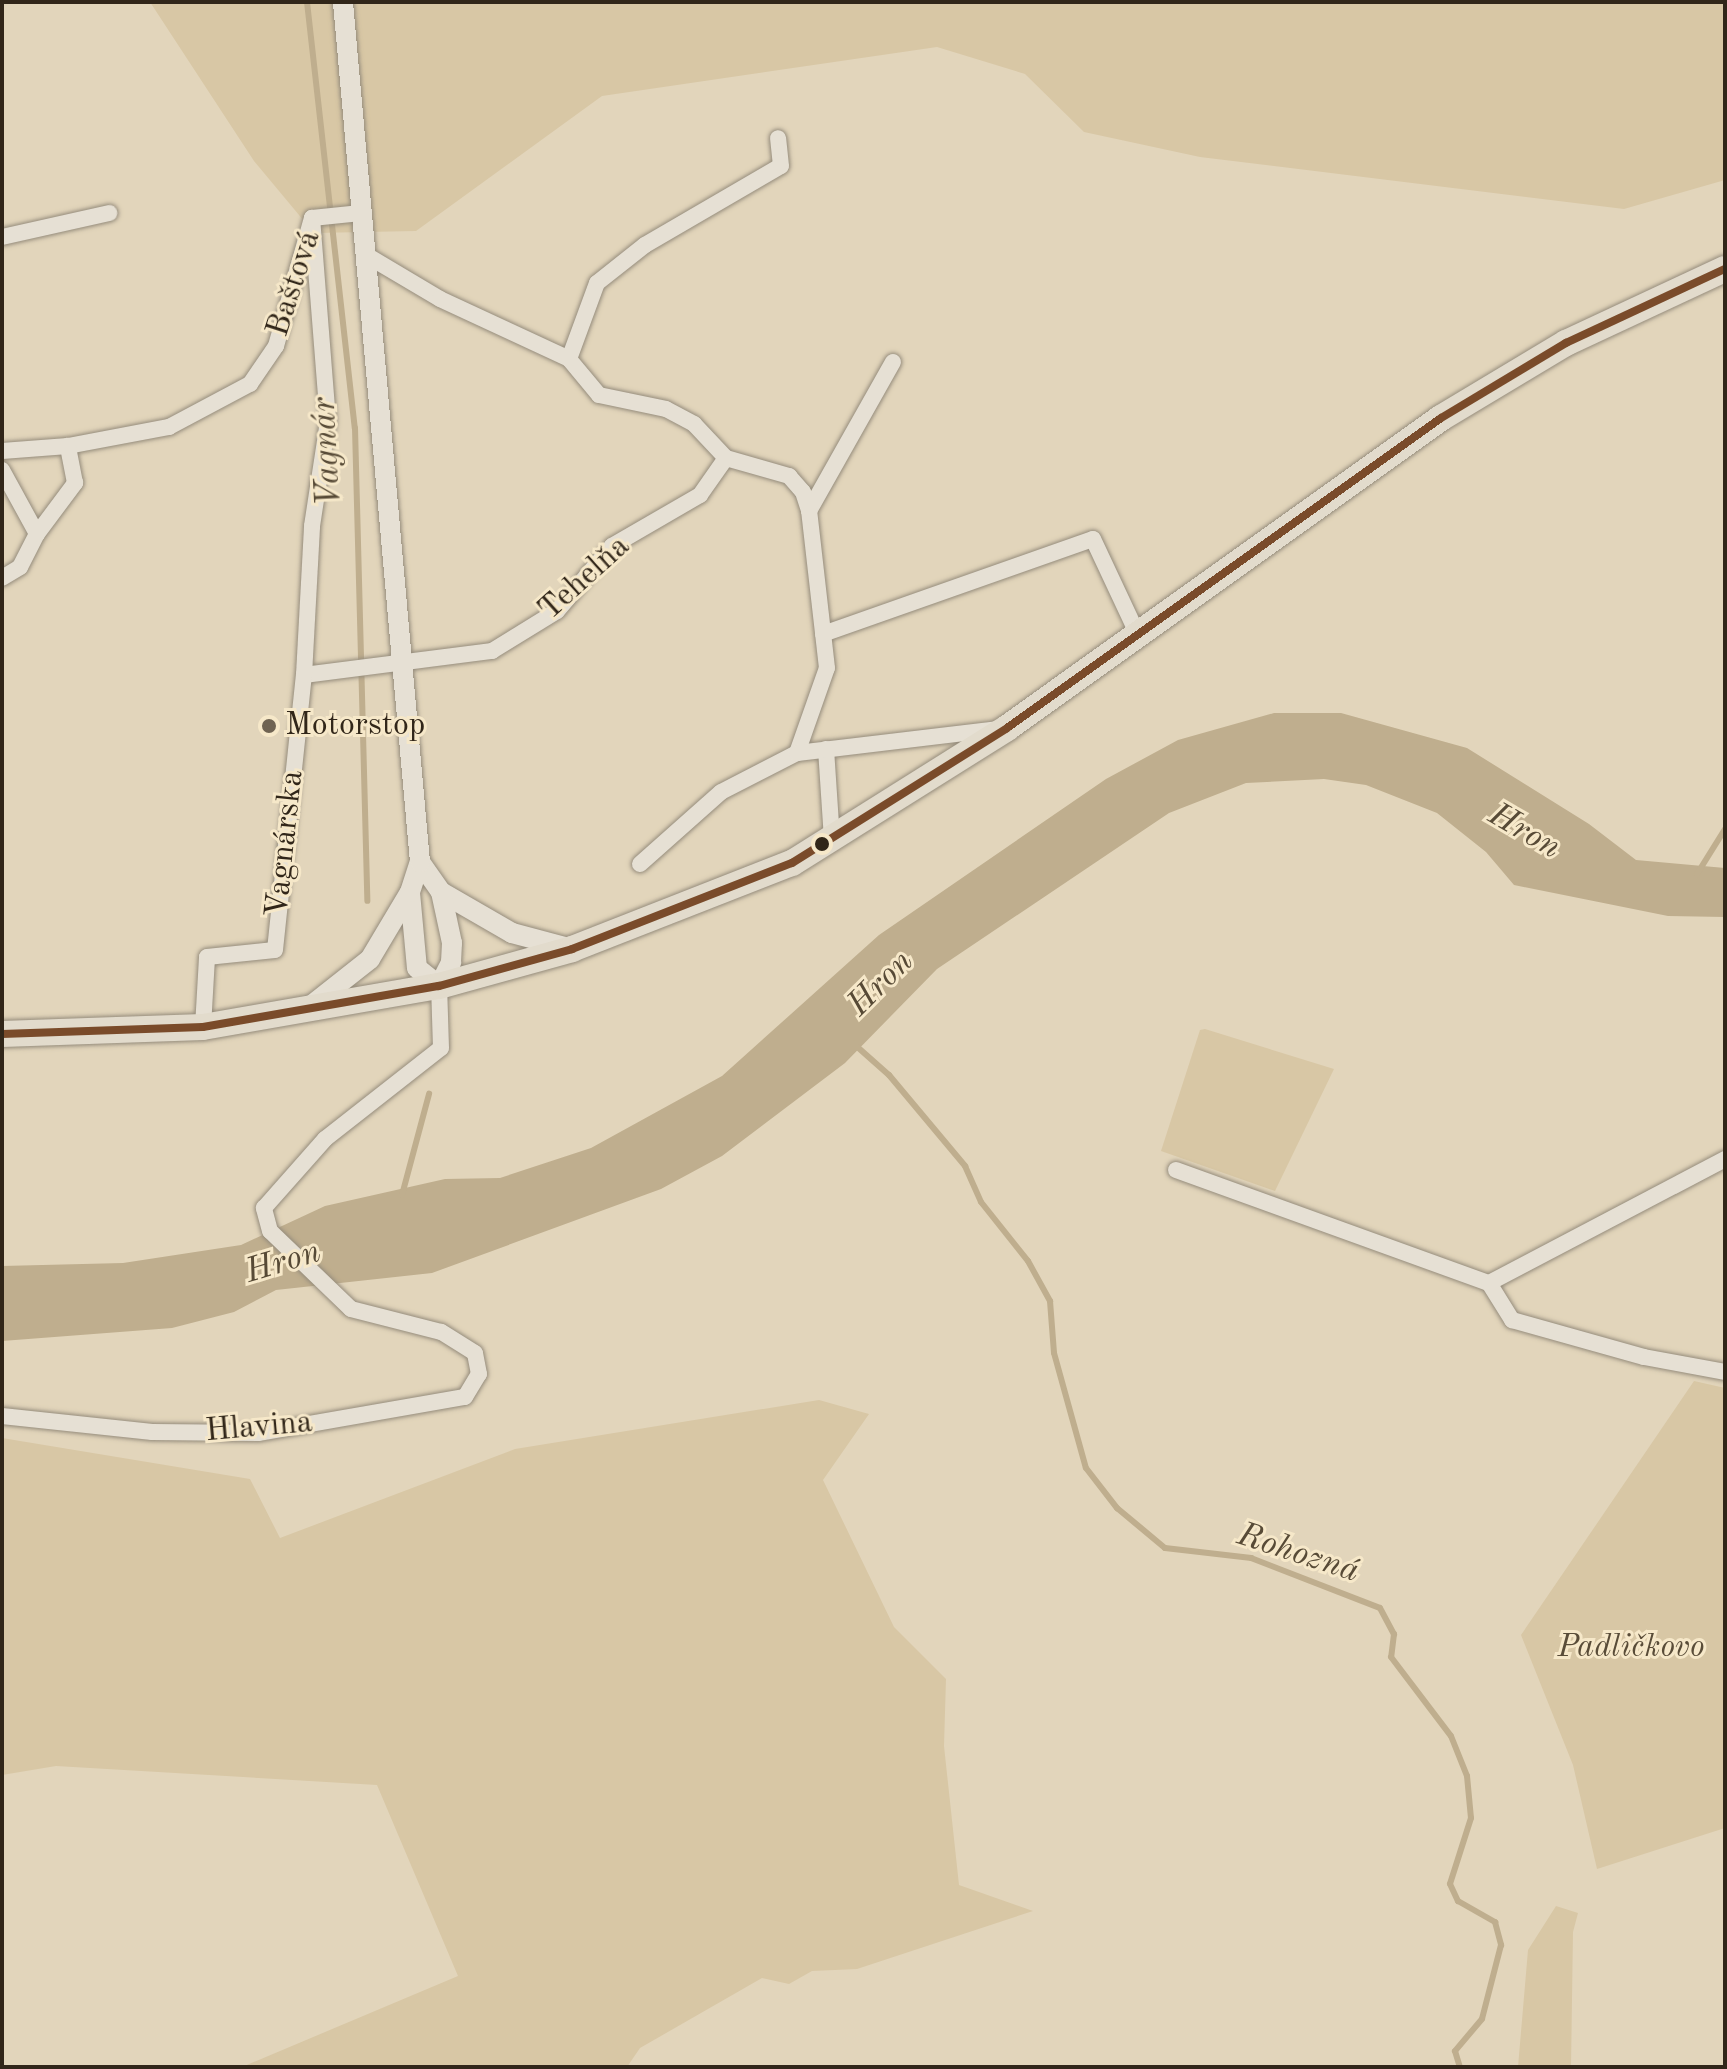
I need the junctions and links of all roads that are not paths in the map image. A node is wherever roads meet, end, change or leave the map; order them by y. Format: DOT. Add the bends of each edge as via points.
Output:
graph roads {
  1 [pos="343,2"];
  2 [pos="778,138"];
  3 [pos="109,213"];
  4 [pos="335,216"];
  5 [pos="2,237"];
  6 [pos="366,255"];
  7 [pos="1725,269"];
  8 [pos="569,359"];
  9 [pos="893,362"];
  10 [pos="68,446"];
  11 [pos="2,451"];
  12 [pos="726,458"];
  13 [pos="2,470"];
  14 [pos="809,511"];
  15 [pos="37,534"];
  16 [pos="2,578"];
  17 [pos="823,634"];
  18 [pos="1138,635"];
  19 [pos="401,666"];
  20 [pos="304,675"];
  21 [pos="1007,728"];
  22 [pos="826,749"];
  23 [pos="797,753"];
  24 [pos="832,839"];
  25 [pos="420,862"];
  26 [pos="640,864"];
  27 [pos="410,892"];
  28 [pos="441,892"];
  29 [pos="572,949"];
  30 [pos="439,986"];
  31 [pos="301,1013"];
  32 [pos="203,1027"];
  33 [pos="2,1034"];
  34 [pos="1725,1159"];
  35 [pos="1176,1170"];
  36 [pos="1489,1283"];
  37 [pos="1725,1372"];
  38 [pos="2,1416"];
  1 -- 4 [label="street"];
  2 -- 8 [label="street" via="781,166 657,237 597,283"];
  3 -- 5 [label="street"];
  4 -- 6 [label="street"];
  4 -- 10 [label="street, Baštová" via="276,346 250,384 169,427"];
  4 -- 20 [label="street, Vagnárska" via="328,421 312,526"];
  6 -- 8 [label="street" via="440,299"];
  6 -- 19 [label="street"];
  7 -- 18 [label="main road" via="1566,343 1489,387"];
  8 -- 12 [label="street" via="599,395 666,409 694,424"];
  9 -- 14 [label="street"];
  10 -- 11 [label="street, Baštová"];
  10 -- 15 [label="street" via="75,483"];
  12 -- 14 [label="street" via="789,476 803,492"];
  12 -- 19 [label="street, Tehelňa" via="700,495 612,546 557,611 492,651"];
  13 -- 15 [label="street"];
  14 -- 17 [label="street"];
  15 -- 16 [label="street" via="20,567"];
  17 -- 18 [label="street" via="1093,539"];
  17 -- 23 [label="street" via="827,668"];
  18 -- 21 [label="main road"];
  19 -- 20 [label="street, Tehelňa"];
  19 -- 25 [label="street"];
  20 -- 32 [label="street, Vagnárska" via="275,950 207,957"];
  21 -- 22 [label="street"];
  21 -- 24 [label="main road"];
  22 -- 23 [label="street"];
  22 -- 24 [label="street"];
  23 -- 26 [label="street" via="721,792"];
  24 -- 29 [label="main road" via="714,897"];
  25 -- 27 [label="street"];
  25 -- 28 [label="street"];
  27 -- 30 [label="street" via="417,968"];
  27 -- 31 [label="street" via="370,959"];
  28 -- 29 [label="street" via="512,933"];
  28 -- 30 [label="street" via="452,943 451,962"];
  29 -- 30 [label="main road"];
  30 -- 31 [label="main road"];
  30 -- 38 [label="street, Hlavina" via="441,1048 325,1139 264,1208 270,1231 351,1309 441,1332 475,1353 479,1374 465,1397 258,1433 152,1432"];
  31 -- 32 [label="main road"];
  32 -- 33 [label="main road"];
  34 -- 36 [label="street"];
  35 -- 36 [label="street"];
  36 -- 37 [label="street" via="1512,1320 1644,1357"];
}
